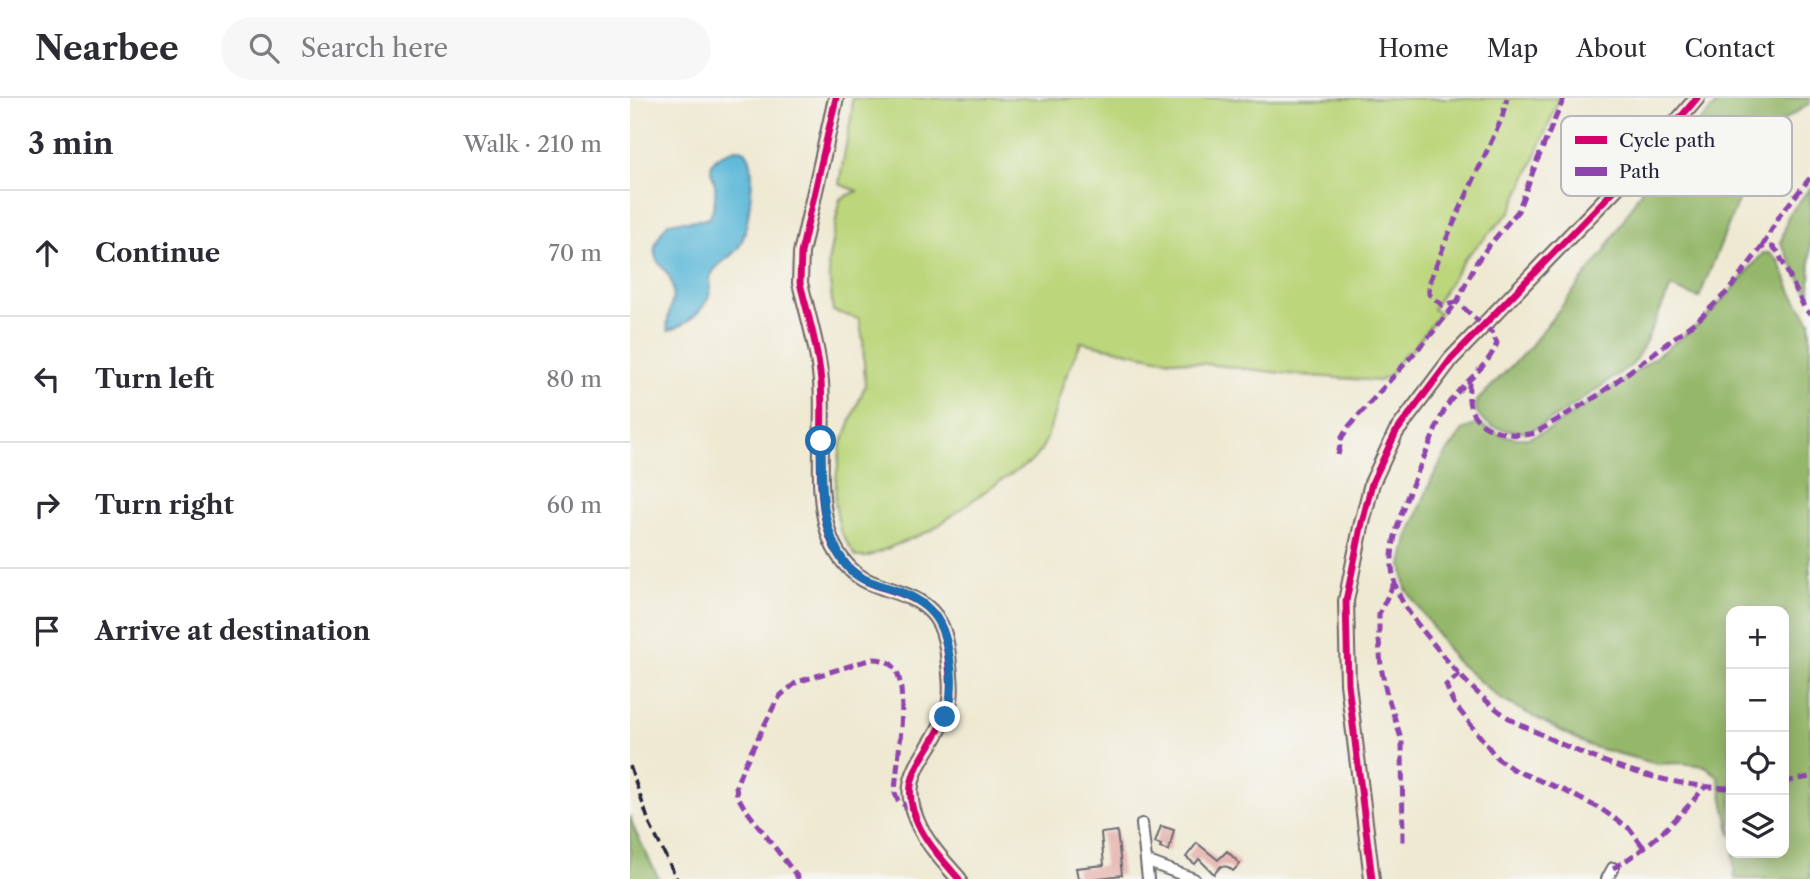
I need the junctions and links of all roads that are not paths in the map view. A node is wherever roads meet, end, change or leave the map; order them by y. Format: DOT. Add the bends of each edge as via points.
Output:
graph roads {
  1 [pos="836,98"];
  2 [pos="1697,98"];
  3 [pos="1682,116"];
  4 [pos="1609,196"];
  5 [pos="1142,824"];
  6 [pos="1146,860"];
  7 [pos="1614,868"];
  8 [pos="959,879"];
  9 [pos="1148,879"];
  10 [pos="1194,879"];
  11 [pos="1372,879"];
  12 [pos="1607,879"];
  1 -- 8 [label="street" via="799,271 821,383 825,517 831,540 848,567 869,582 920,602 939,622 948,657 950,701 913,774 910,797 926,837"];
  2 -- 3 [label="street"];
  4 -- 11 [label="street" via="1451,359 1396,432 1372,483 1346,601 1348,684"];
  5 -- 6 [label="street"];
  6 -- 9 [label="street"];
  6 -- 10 [label="street"];
  7 -- 12 [label="street"];
}
